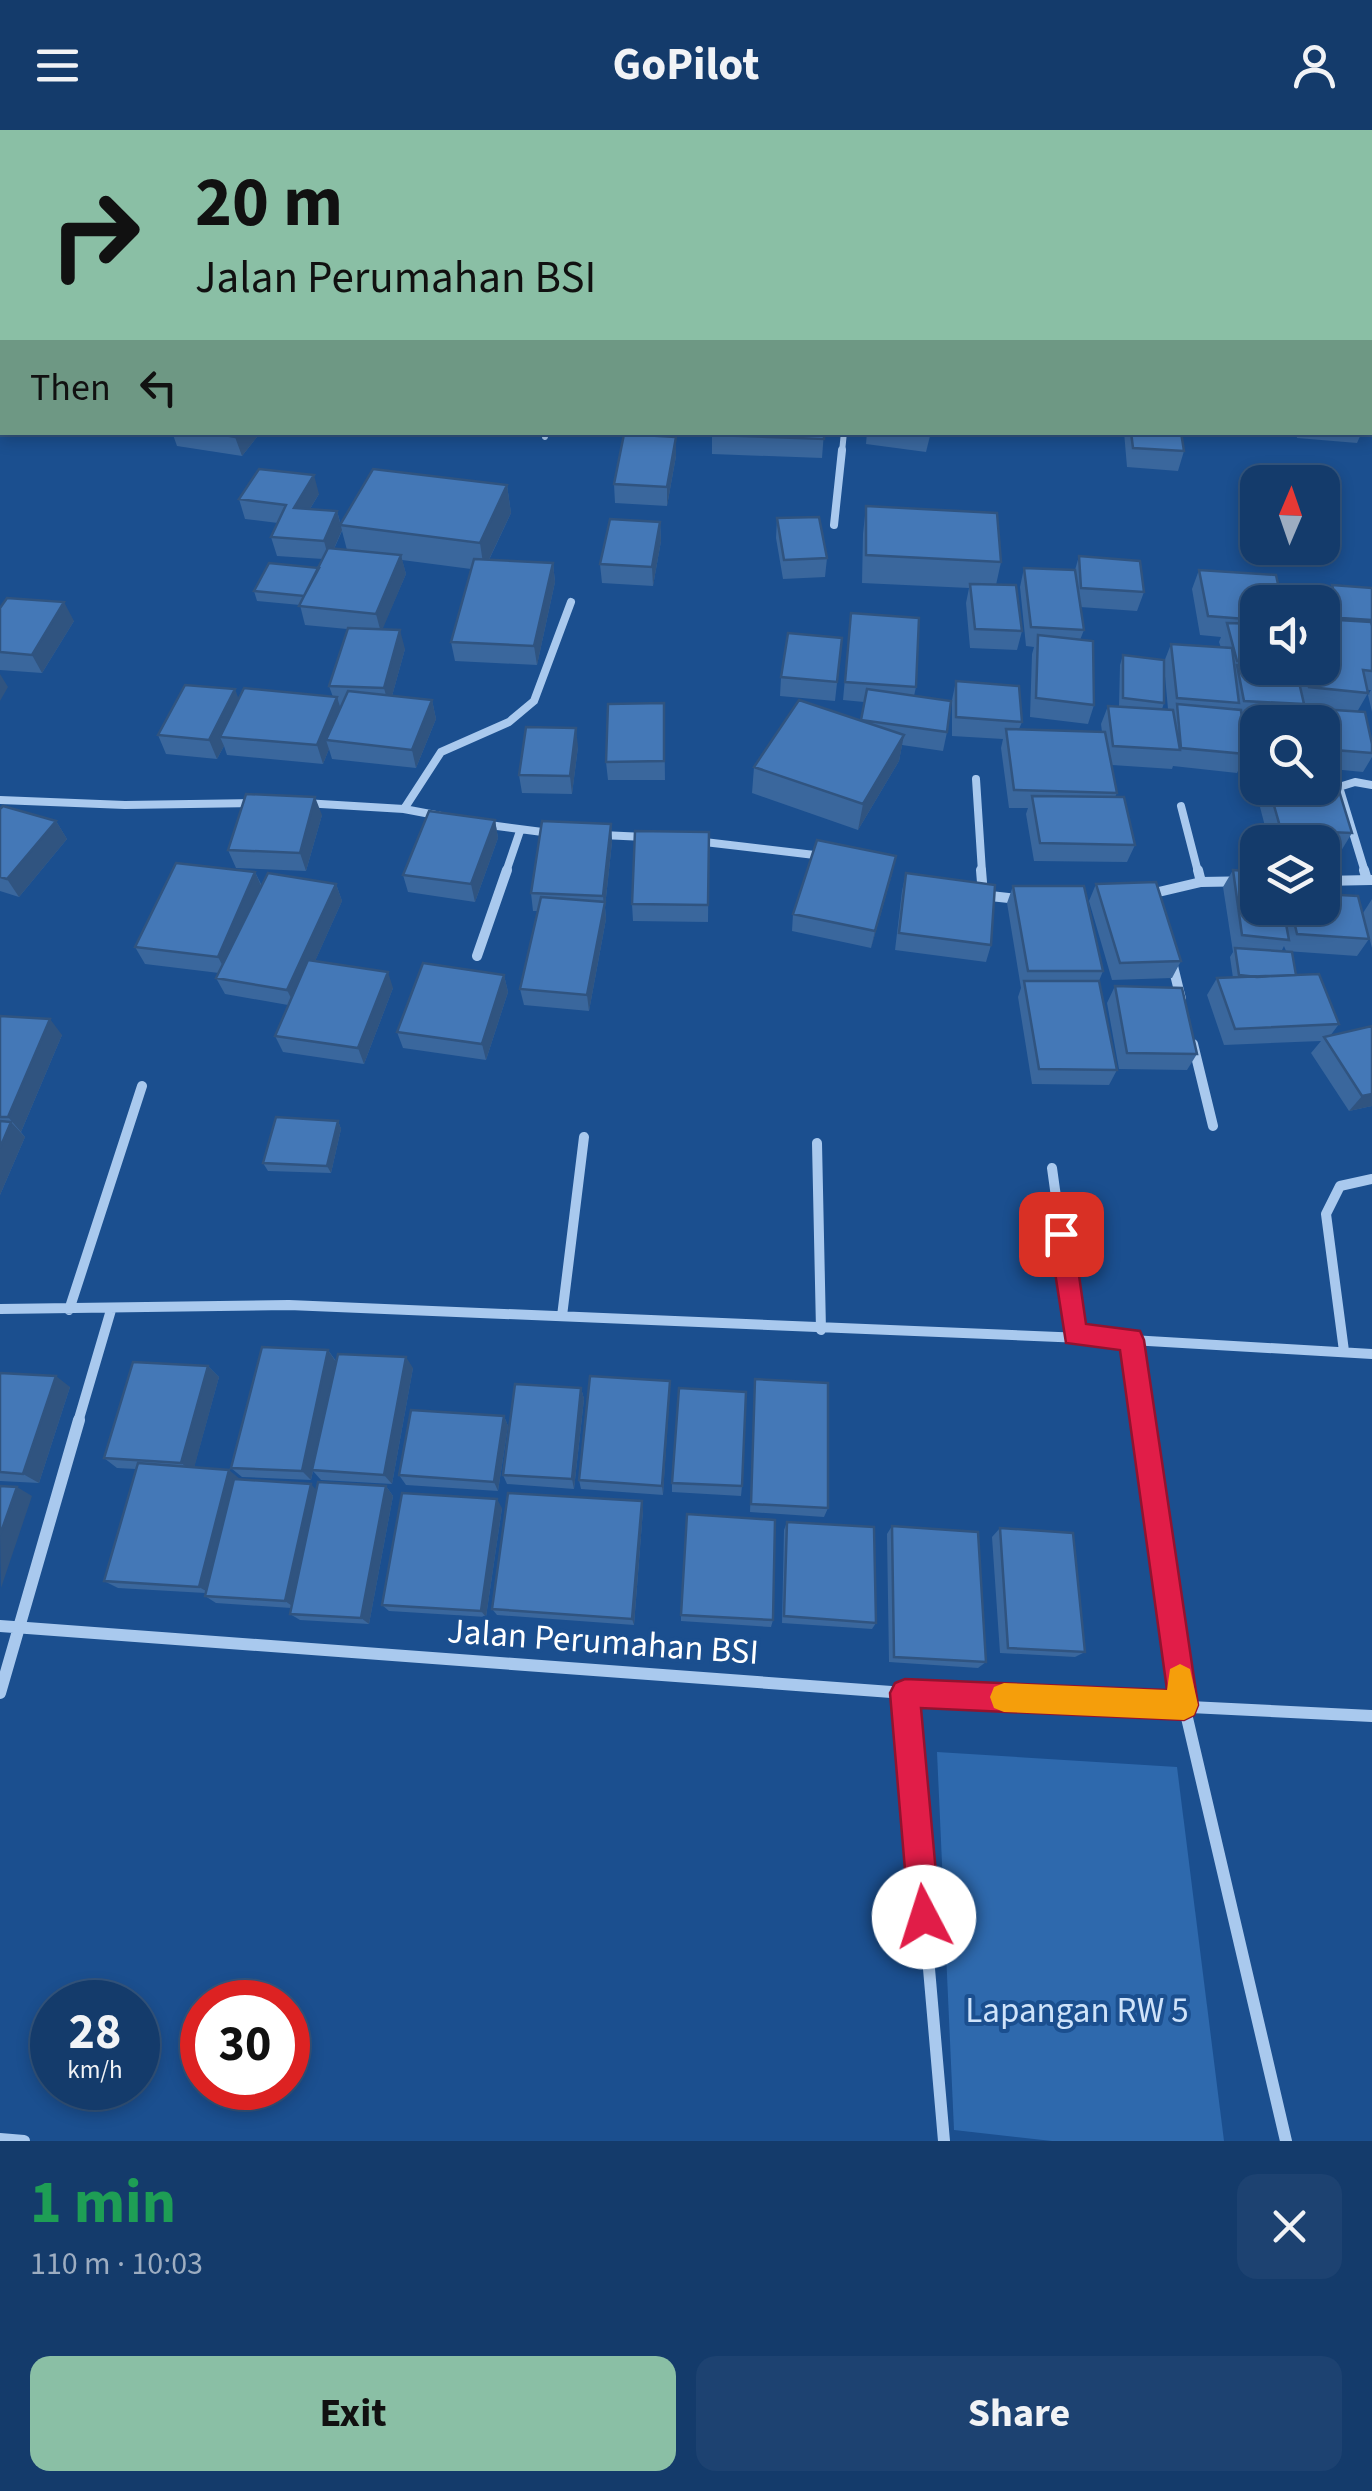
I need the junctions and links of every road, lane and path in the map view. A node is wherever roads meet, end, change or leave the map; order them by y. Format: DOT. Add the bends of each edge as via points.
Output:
graph roads {
  1 [pos="844,435"];
  2 [pos="834,525"];
  3 [pos="572,602"];
  4 [pos="976,780"];
  5 [pos="1372,785"];
  6 [pos="0,800"];
  7 [pos="267,803"];
  8 [pos="284,803"];
  9 [pos="1181,806"];
  10 [pos="404,809"];
  11 [pos="520,831"];
  12 [pos="558,833"];
  13 [pos="597,835"];
  14 [pos="661,838"];
  15 [pos="692,840"];
  16 [pos="841,861"];
  17 [pos="1340,880"];
  18 [pos="1369,880"];
  19 [pos="1240,881"];
  20 [pos="1202,882"];
  21 [pos="1154,893"];
  22 [pos="1139,895"];
  23 [pos="1022,899"];
  24 [pos="1159,911"];
  25 [pos="1168,947"];
  26 [pos="477,956"];
  27 [pos="1186,1018"];
  28 [pos="1190,1036"];
  29 [pos="142,1086"];
  30 [pos="1213,1126"];
  31 [pos="584,1136"];
  32 [pos="816,1143"];
  33 [pos="1052,1168"];
  34 [pos="1372,1180"];
  35 [pos="0,1309"];
  36 [pos="69,1310"];
  37 [pos="111,1310"];
  38 [pos="562,1316"];
  39 [pos="821,1330"];
  40 [pos="1075,1334"];
  41 [pos="1132,1340"];
  42 [pos="1344,1351"];
  43 [pos="1372,1354"];
  44 [pos="0,1626"];
  45 [pos="19,1628"];
  46 [pos="0,1693"];
  47 [pos="905,1693"];
  48 [pos="1184,1705"];
  49 [pos="1372,1716"];
  50 [pos="0,2138"];
  51 [pos="24,2141"];
  52 [pos="944,2141"];
  53 [pos="1286,2141"];
  1 -- 2 [label="street"];
  3 -- 10 [label="street" via="534,701 509,722 442,752"];
  4 -- 23 [label="street" via="978,895"];
  5 -- 18 [label="street" via="1339,787"];
  6 -- 7 [label="street"];
  8 -- 10 [label="street"];
  9 -- 20 [label="street"];
  10 -- 11 [label="street"];
  11 -- 12 [label="street"];
  11 -- 26 [label="street"];
  13 -- 14 [label="street"];
  15 -- 16 [label="street"];
  17 -- 18 [label="street"];
  19 -- 20 [label="street"];
  20 -- 21 [label="street"];
  21 -- 22 [label="street"];
  21 -- 24 [label="street"];
  25 -- 27 [label="street"];
  28 -- 30 [label="street"];
  29 -- 36 [label="street"];
  31 -- 38 [label="street"];
  32 -- 39 [label="street"];
  33 -- 40 [label="street"];
  34 -- 42 [label="street" via="1340,1186 1326,1214"];
  35 -- 36 [label="street"];
  36 -- 37 [label="street"];
  37 -- 38 [label="street" via="286,1305"];
  37 -- 45 [label="street"];
  38 -- 39 [label="street"];
  39 -- 40 [label="street"];
  40 -- 41 [label="street"];
  41 -- 42 [label="street"];
  41 -- 48 [label="street"];
  42 -- 43 [label="street"];
  44 -- 45 [label="street, Jalan Perumahan BSI"];
  45 -- 46 [label="street"];
  45 -- 47 [label="street, Jalan Perumahan BSI"];
  47 -- 48 [label="street, Jalan Perumahan BSI"];
  47 -- 52 [label="street"];
  48 -- 49 [label="street, Jalan Perumahan BSI"];
  48 -- 53 [label="street"];
  50 -- 51 [label="street"];
}
